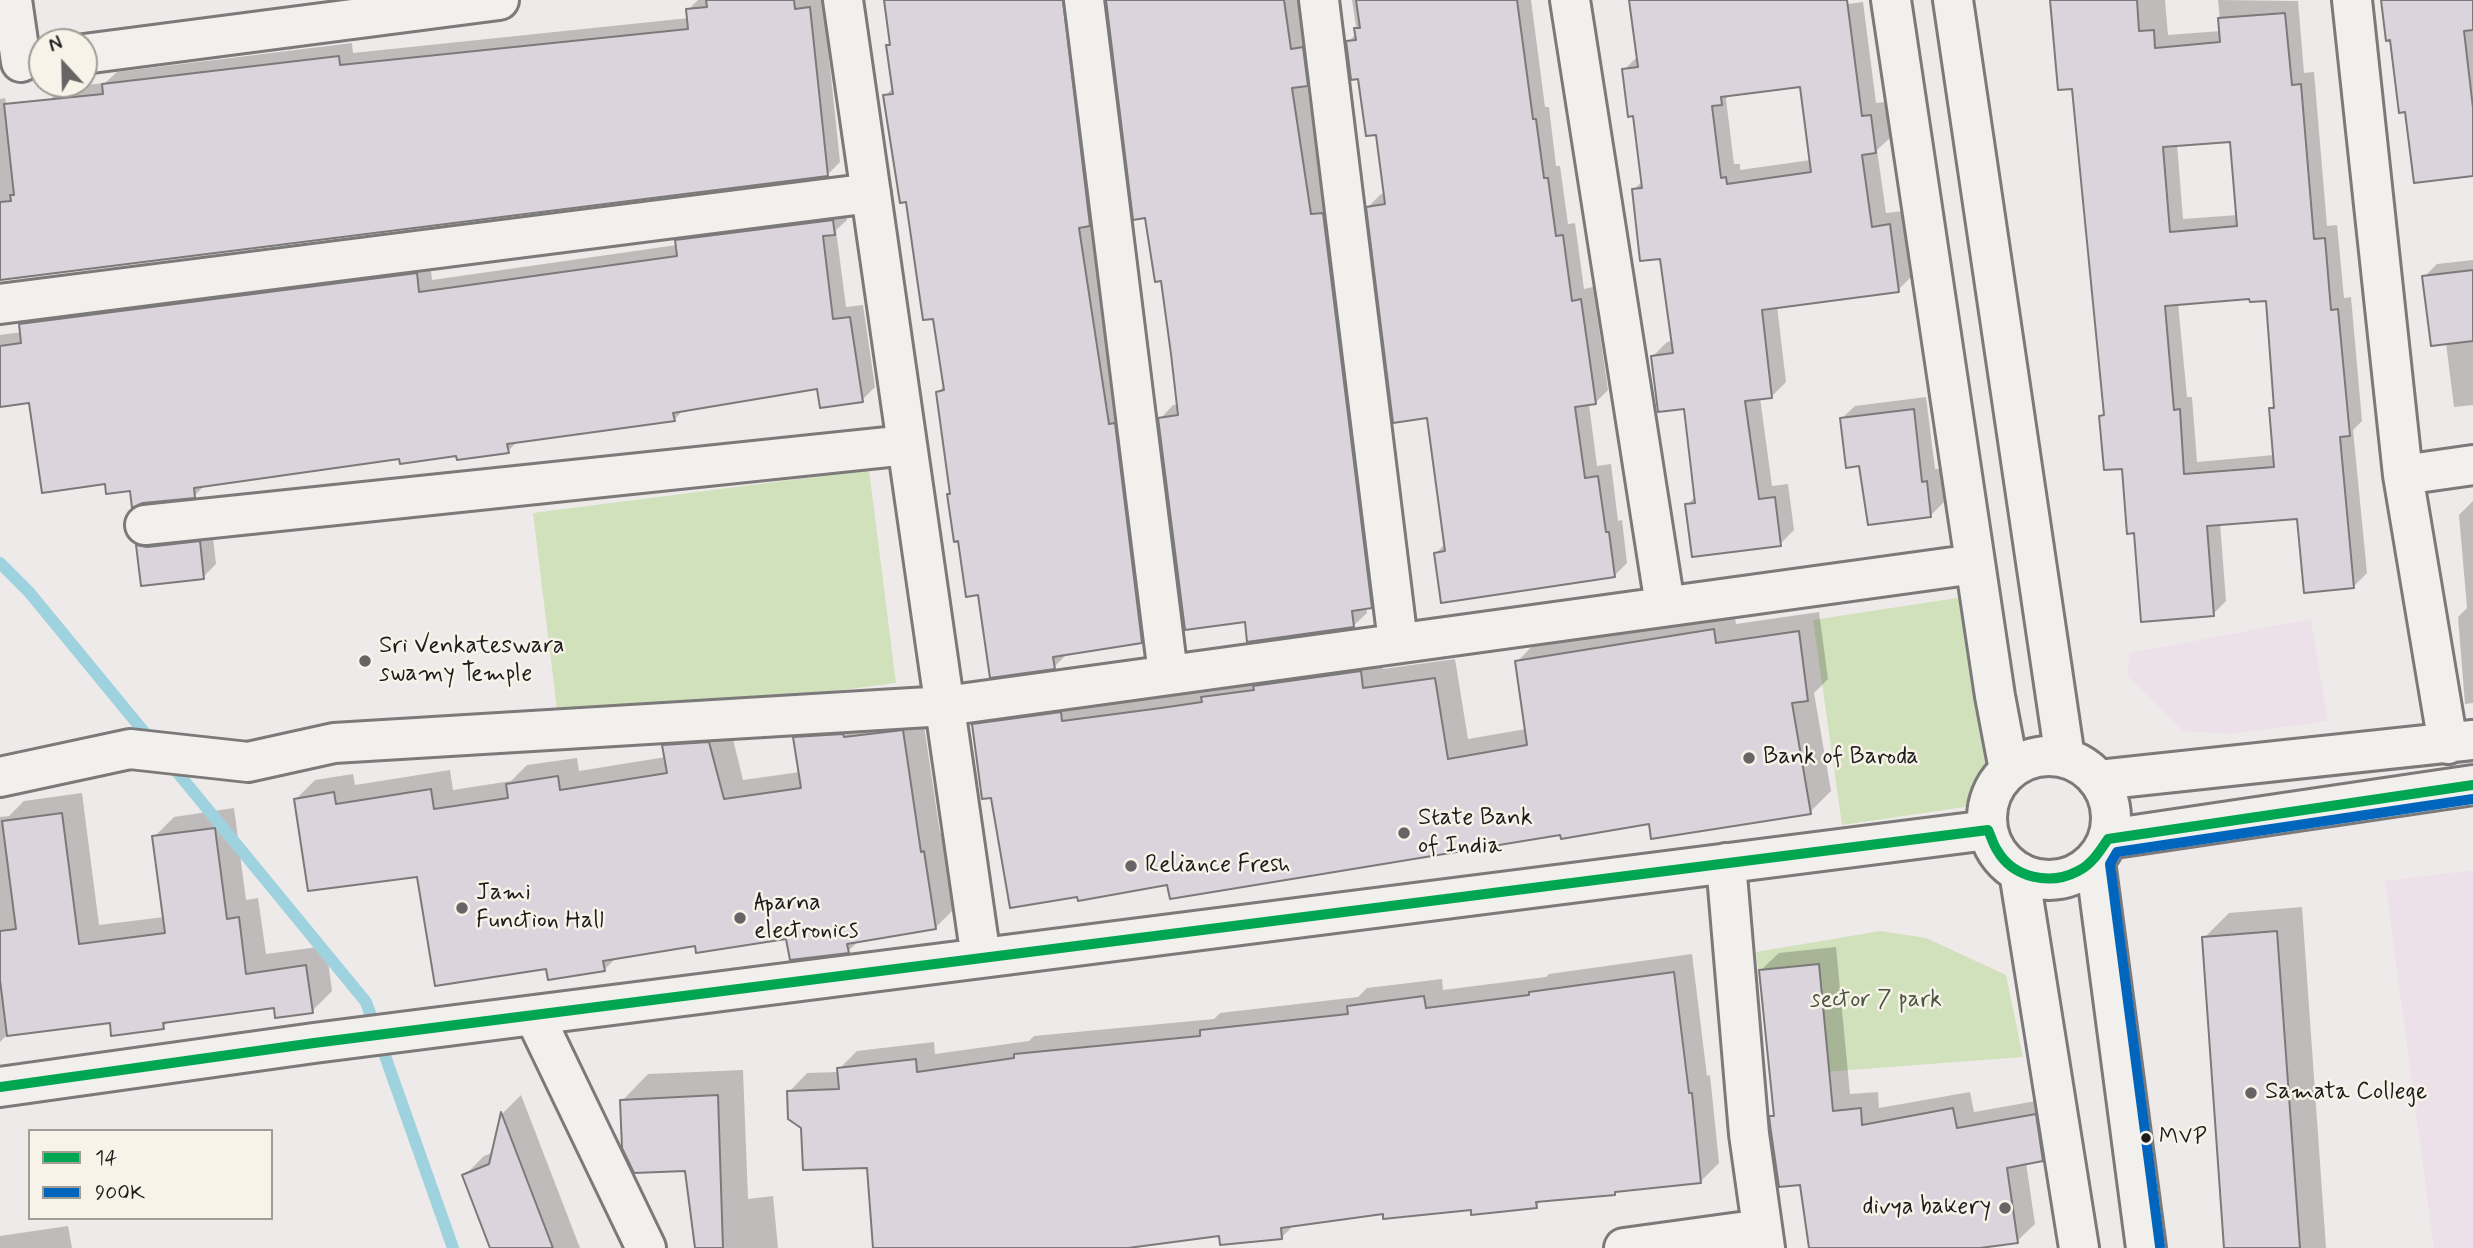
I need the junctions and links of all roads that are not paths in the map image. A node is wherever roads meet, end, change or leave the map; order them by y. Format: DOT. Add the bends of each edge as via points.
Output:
graph roads {
  1 [pos="12,0"];
  2 [pos="499,0"];
  3 [pos="843,0"];
  4 [pos="1084,0"];
  5 [pos="1319,0"];
  6 [pos="1570,0"];
  7 [pos="1891,0"];
  8 [pos="1953,0"];
  9 [pos="2352,0"];
  10 [pos="98,52"];
  11 [pos="21,62"];
  12 [pos="871,193"];
  13 [pos="0,304"];
  14 [pos="907,445"];
  15 [pos="2473,465"];
  16 [pos="2403,475"];
  17 [pos="145,524"];
  18 [pos="1975,564"];
  19 [pos="1665,605"];
  20 [pos="1398,642"];
  21 [pos="1168,674"];
  22 [pos="945,706"];
  23 [pos="2460,742"];
  24 [pos="2064,758"];
  25 [pos="2009,770"];
  26 [pos="0,777"];
  27 [pos="2099,780"];
  28 [pos="2473,785"];
  29 [pos="1987,830"];
  30 [pos="2101,850"];
  31 [pos="1726,863"];
  32 [pos="2019,872"];
  33 [pos="981,958"];
  34 [pos="534,1015"];
  35 [pos="0,1087"];
  36 [pos="1764,1239"];
  37 [pos="646,1248"];
  38 [pos="1624,1248"];
  39 [pos="2079,1248"];
  40 [pos="2146,1248"];
  1 -- 11 [label="street"];
  2 -- 10 [label="street"];
  3 -- 12 [label="street"];
  4 -- 21 [label="street"];
  5 -- 20 [label="street"];
  6 -- 19 [label="street"];
  7 -- 18 [label="street"];
  8 -- 24 [label="street"];
  9 -- 16 [label="street"];
  12 -- 13 [label="street"];
  12 -- 14 [label="street"];
  14 -- 17 [label="street"];
  14 -- 22 [label="street"];
  15 -- 16 [label="street"];
  16 -- 23 [label="street"];
  18 -- 19 [label="street"];
  18 -- 25 [label="street"];
  19 -- 20 [label="street"];
  20 -- 21 [label="street"];
  21 -- 22 [label="street"];
  22 -- 26 [label="street" via="334,743 248,762 130,749"];
  22 -- 33 [label="street"];
  23 -- 27 [label="street"];
  24 -- 25 [label="street" via="2043,755"];
  24 -- 27 [label="street" via="2084,766"];
  25 -- 29 [label="street" via="1991,796"];
  27 -- 30 [label="street" via="2109,799 2111,819"];
  28 -- 30 [label="street"];
  29 -- 31 [label="street"];
  29 -- 32 [label="street" via="2004,862"];
  30 -- 32 [label="street" via="2082,870 2066,877 2051,880"];
  30 -- 40 [label="street"];
  31 -- 33 [label="street"];
  31 -- 36 [label="street" via="1749,1134"];
  32 -- 39 [label="street"];
  33 -- 34 [label="street"];
  34 -- 35 [label="street"];
  34 -- 37 [label="street"];
  36 -- 38 [label="street"];
}
